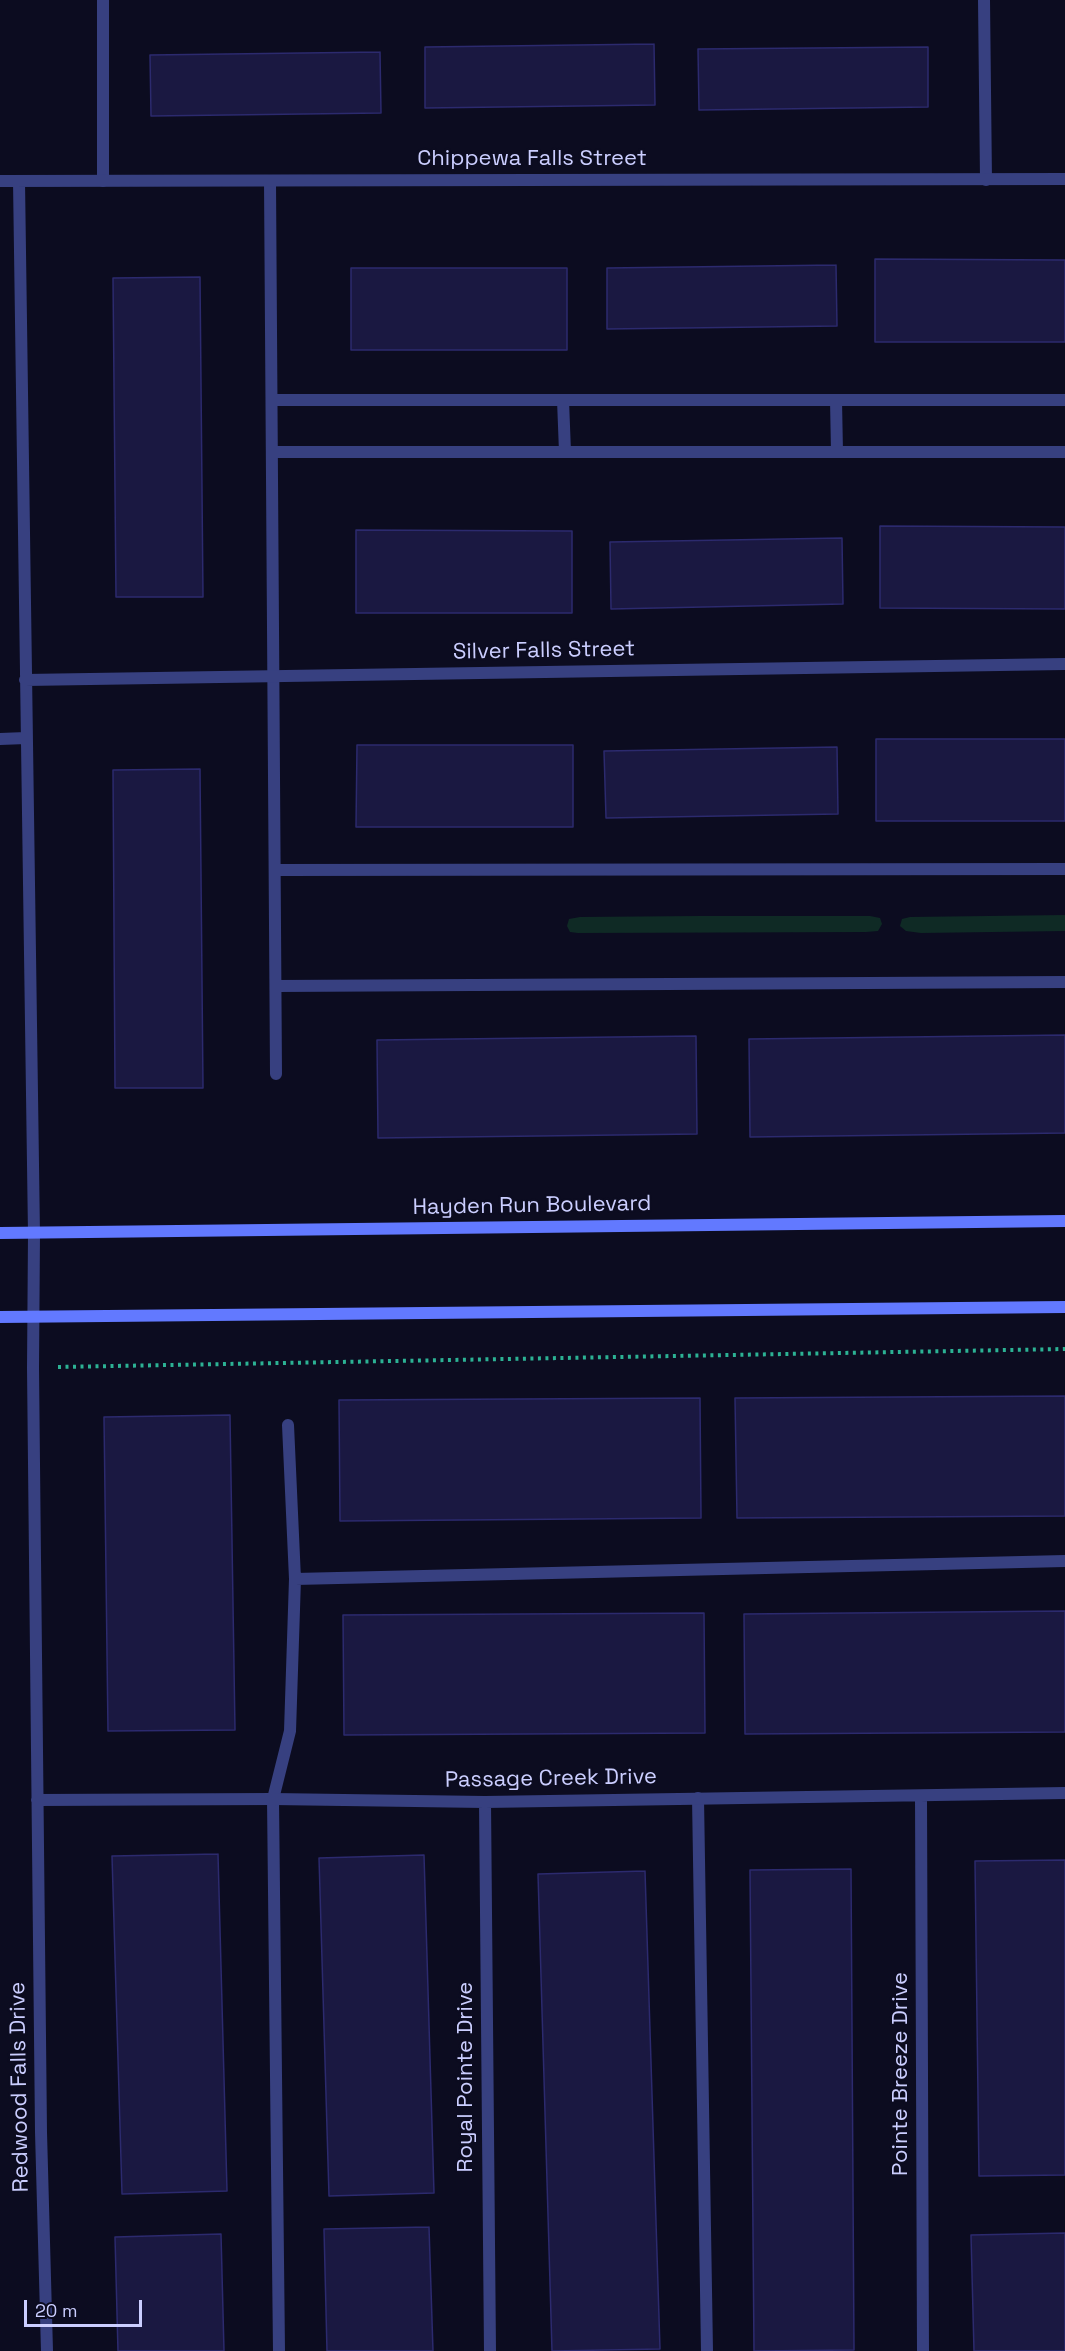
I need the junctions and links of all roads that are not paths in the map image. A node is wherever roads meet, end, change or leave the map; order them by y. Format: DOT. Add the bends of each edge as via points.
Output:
graph roads {
  1 [pos="104,0"];
  2 [pos="984,0"];
  3 [pos="1065,179"];
  4 [pos="986,180"];
  5 [pos="0,181"];
  6 [pos="19,181"];
  7 [pos="103,181"];
  8 [pos="270,181"];
  9 [pos="272,400"];
  10 [pos="563,400"];
  11 [pos="836,400"];
  12 [pos="1065,400"];
  13 [pos="272,452"];
  14 [pos="565,452"];
  15 [pos="837,452"];
  16 [pos="1065,452"];
  17 [pos="1065,664"];
  18 [pos="274,677"];
  19 [pos="25,680"];
  20 [pos="0,738"];
  21 [pos="26,738"];
  22 [pos="1065,869"];
  23 [pos="275,870"];
  24 [pos="1065,982"];
  25 [pos="276,986"];
  26 [pos="276,1074"];
  27 [pos="1065,1221"];
  28 [pos="0,1233"];
  29 [pos="34,1234"];
  30 [pos="1065,1307"];
  31 [pos="0,1317"];
  32 [pos="33,1318"];
  33 [pos="288,1425"];
  34 [pos="1065,1561"];
  35 [pos="295,1579"];
  36 [pos="1065,1793"];
  37 [pos="921,1797"];
  38 [pos="698,1798"];
  39 [pos="273,1799"];
  40 [pos="37,1800"];
  41 [pos="485,1802"];
  42 [pos="47,2351"];
  43 [pos="279,2351"];
  44 [pos="490,2351"];
  45 [pos="707,2351"];
  46 [pos="923,2351"];
  1 -- 7 [label="street"];
  2 -- 4 [label="street"];
  3 -- 4 [label="street, Chippewa Falls Street"];
  4 -- 8 [label="street, Chippewa Falls Street"];
  5 -- 6 [label="street, Chippewa Falls Street"];
  6 -- 7 [label="street, Chippewa Falls Street"];
  6 -- 19 [label="street, Redwood Falls Drive"];
  7 -- 8 [label="street, Chippewa Falls Street"];
  8 -- 9 [label="street"];
  9 -- 10 [label="street"];
  9 -- 13 [label="street"];
  10 -- 11 [label="street"];
  10 -- 14 [label="street"];
  11 -- 12 [label="street"];
  11 -- 15 [label="street"];
  13 -- 14 [label="street"];
  13 -- 18 [label="street"];
  14 -- 15 [label="street"];
  15 -- 16 [label="street"];
  17 -- 18 [label="street, Silver Falls Street"];
  18 -- 19 [label="street, Silver Falls Street"];
  18 -- 23 [label="street"];
  19 -- 21 [label="street, Redwood Falls Drive"];
  20 -- 21 [label="street"];
  21 -- 29 [label="street, Redwood Falls Drive"];
  22 -- 23 [label="street"];
  23 -- 25 [label="street"];
  24 -- 25 [label="street"];
  25 -- 26 [label="street"];
  27 -- 29 [label="main road, Hayden Run Boulevard"];
  28 -- 29 [label="main road, Hayden Run Boulevard"];
  29 -- 32 [label="street, Redwood Falls Drive"];
  30 -- 32 [label="main road"];
  31 -- 32 [label="main road"];
  32 -- 40 [label="street, Redwood Falls Drive"];
  33 -- 35 [label="street"];
  34 -- 35 [label="street"];
  35 -- 39 [label="street" via="290,1731"];
  36 -- 37 [label="street, Passage Creek Drive"];
  37 -- 38 [label="street, Passage Creek Drive"];
  37 -- 46 [label="street, Pointe Breeze Drive"];
  38 -- 41 [label="street, Passage Creek Drive"];
  38 -- 45 [label="street"];
  39 -- 40 [label="street, Passage Creek Drive"];
  39 -- 41 [label="street, Passage Creek Drive"];
  39 -- 43 [label="street"];
  40 -- 42 [label="street, Redwood Falls Drive"];
  41 -- 44 [label="street, Royal Pointe Drive"];
}
